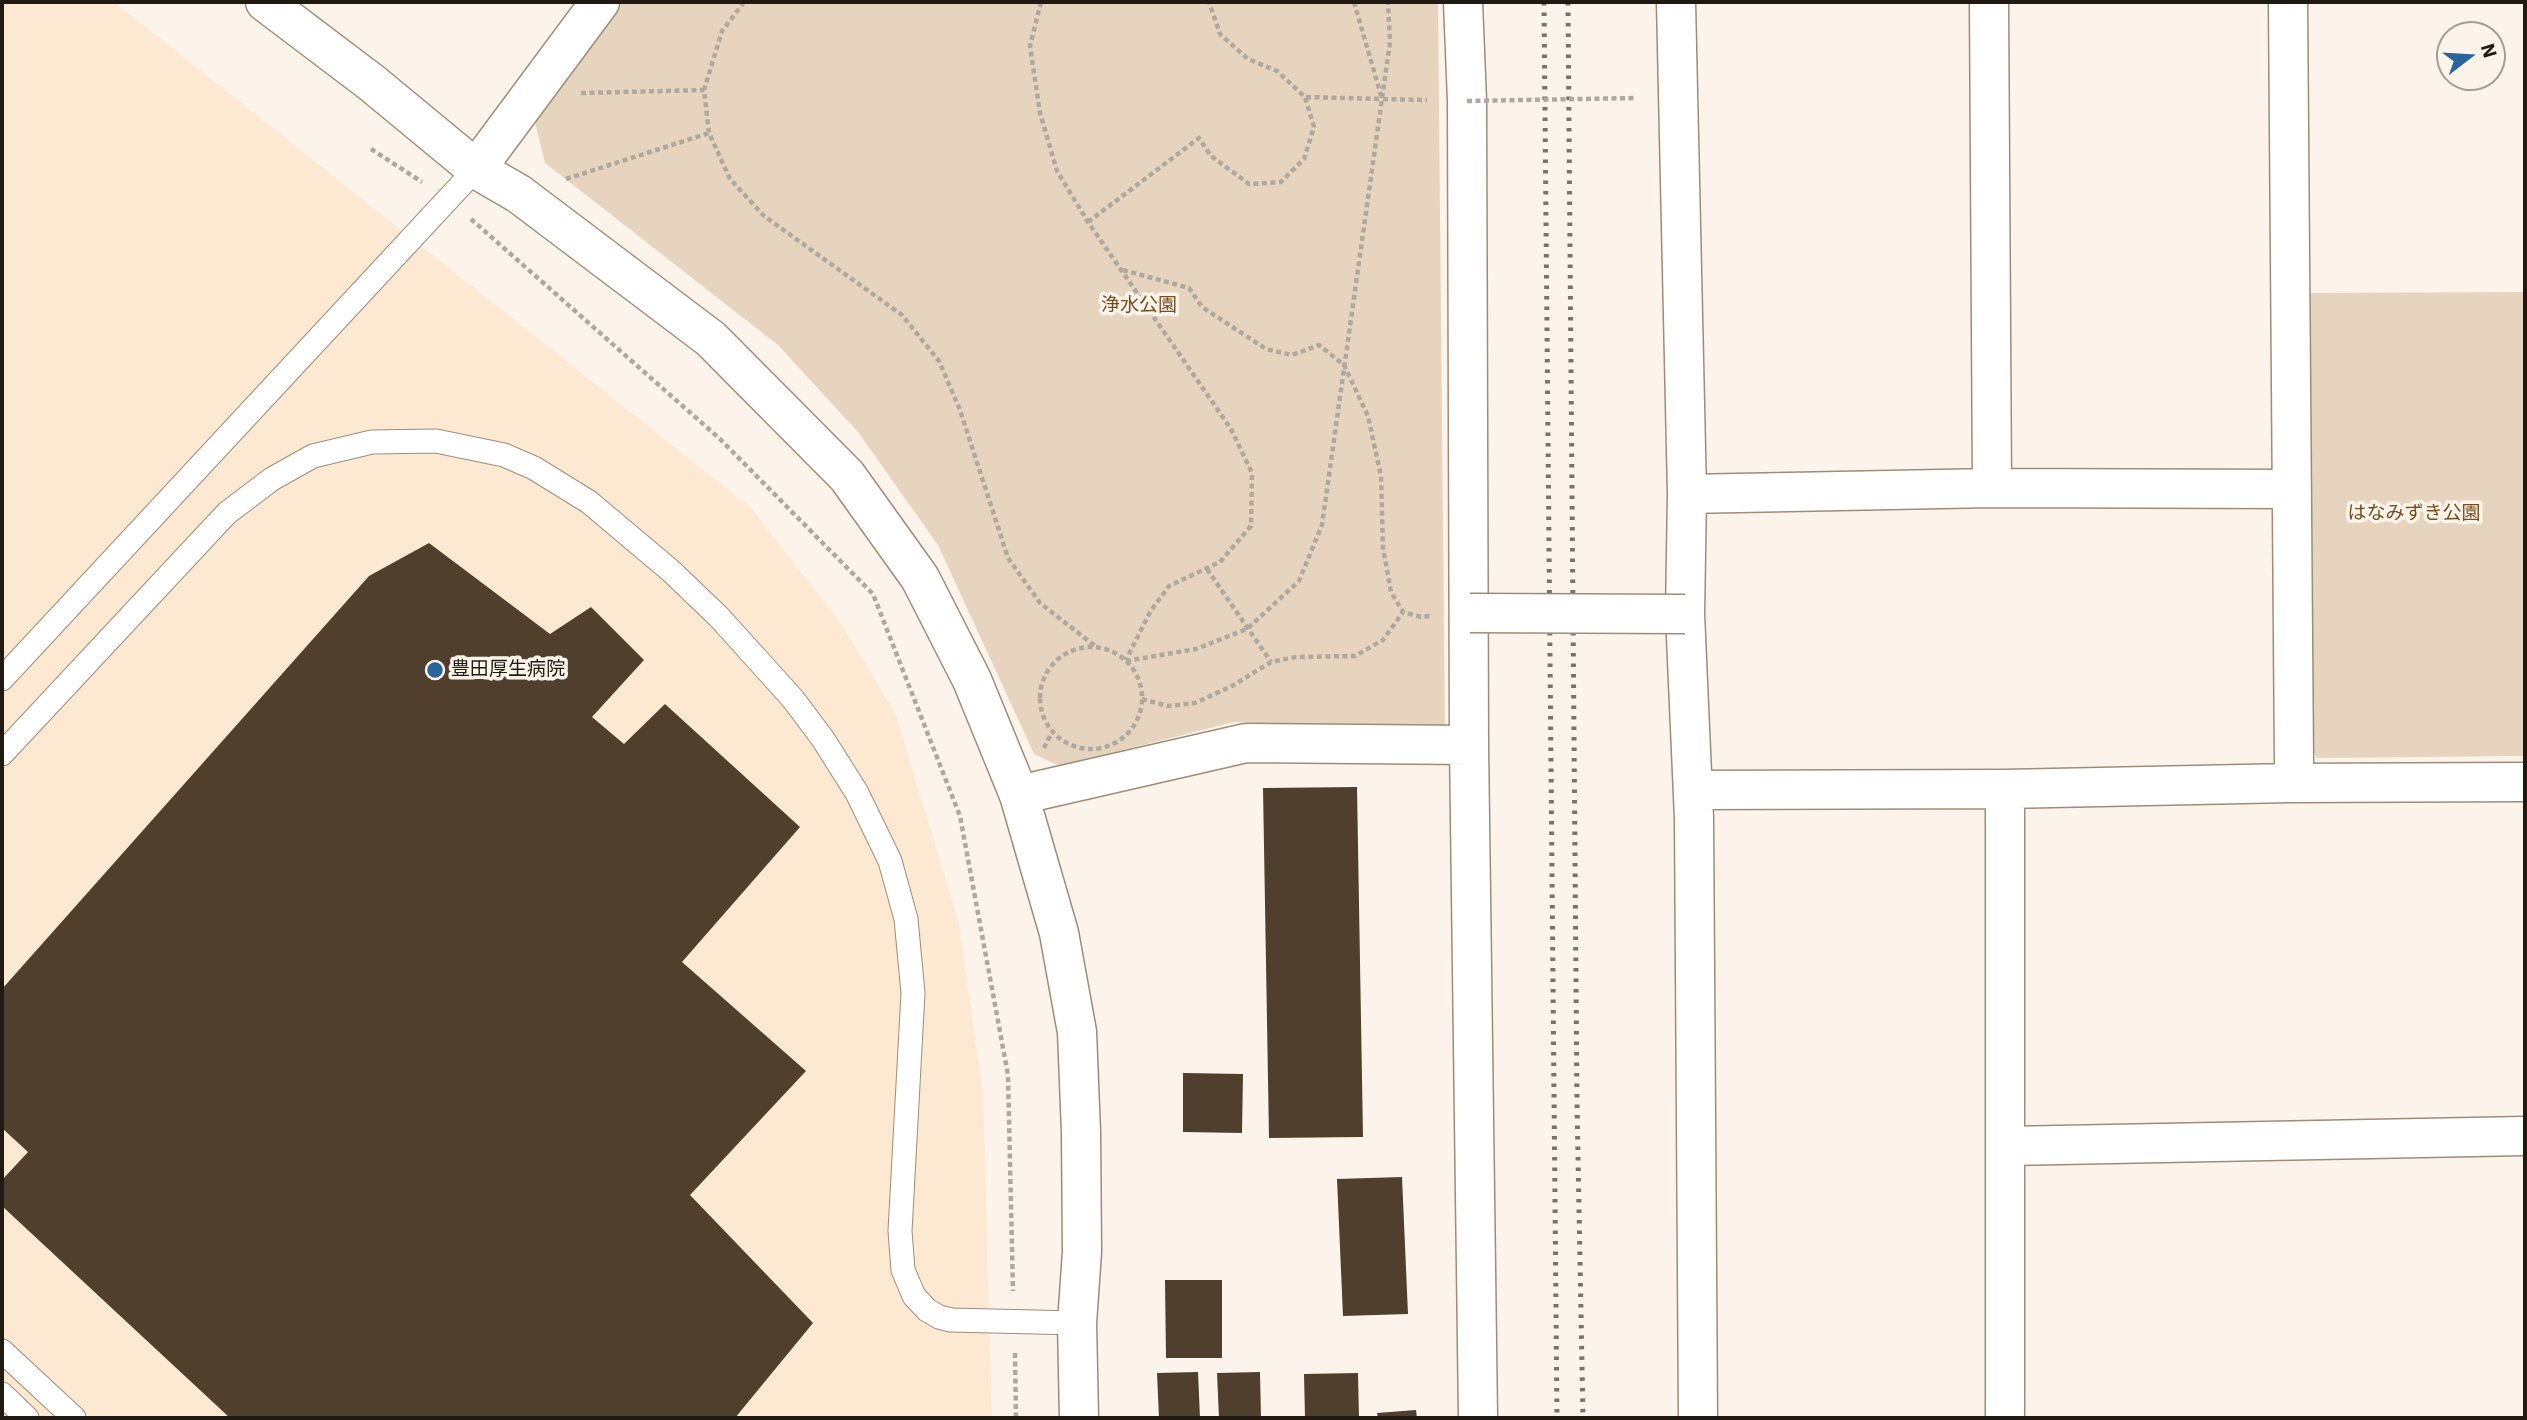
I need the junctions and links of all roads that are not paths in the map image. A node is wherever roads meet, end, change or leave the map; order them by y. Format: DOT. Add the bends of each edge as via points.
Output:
graph roads {
  1 [pos="265,2"];
  2 [pos="600,2"];
  3 [pos="1463,2"];
  4 [pos="1676,2"];
  5 [pos="1989,2"];
  6 [pos="2288,2"];
  7 [pos="476,169"];
  8 [pos="1992,488"];
  9 [pos="2291,489"];
  10 [pos="1687,494"];
  11 [pos="1470,613"];
  12 [pos="1685,614"];
  13 [pos="2,679"];
  14 [pos="1469,745"];
  15 [pos="2,754"];
  16 [pos="2525,782"];
  17 [pos="2290,783"];
  18 [pos="2005,789"];
  19 [pos="1693,790"];
  20 [pos="1019,795"];
  21 [pos="2525,1136"];
  22 [pos="2007,1146"];
  23 [pos="1077,1323"];
  24 [pos="2,1351"];
  25 [pos="2,1394"];
  26 [pos="27,1418"];
  27 [pos="74,1418"];
  28 [pos="1079,1418"];
  29 [pos="1478,1418"];
  30 [pos="1698,1418"];
  31 [pos="2005,1418"];
  1 -- 7 [label="street"];
  2 -- 7 [label="street"];
  3 -- 11 [label="street" via="1451,100"];
  4 -- 10 [label="street"];
  5 -- 8 [label="street"];
  6 -- 9 [label="street"];
  7 -- 13 [label="lane"];
  7 -- 20 [label="street" via="519,194 711,339 848,476 920,578 972,680"];
  8 -- 9 [label="street"];
  8 -- 10 [label="street"];
  9 -- 17 [label="street" via="2294,765"];
  10 -- 12 [label="street"];
  11 -- 12 [label="street, bridge"];
  11 -- 14 [label="street"];
  12 -- 19 [label="street"];
  14 -- 20 [label="street" via="1246,743"];
  14 -- 29 [label="street"];
  15 -- 23 [label="lane" via="227,513 313,456 372,442 436,441 504,455 534,468 589,502 729,627 823,739 857,793 890,861 906,919 913,993 900,1231 903,1270 914,1296 927,1310 951,1320"];
  16 -- 17 [label="street"];
  17 -- 18 [label="street"];
  18 -- 19 [label="street"];
  18 -- 22 [label="street"];
  19 -- 30 [label="street"];
  20 -- 23 [label="street" via="1059,933 1076,1032 1082,1225"];
  21 -- 22 [label="street"];
  22 -- 31 [label="street"];
  23 -- 28 [label="street"];
  24 -- 27 [label="lane"];
  25 -- 26 [label="lane"];
}
